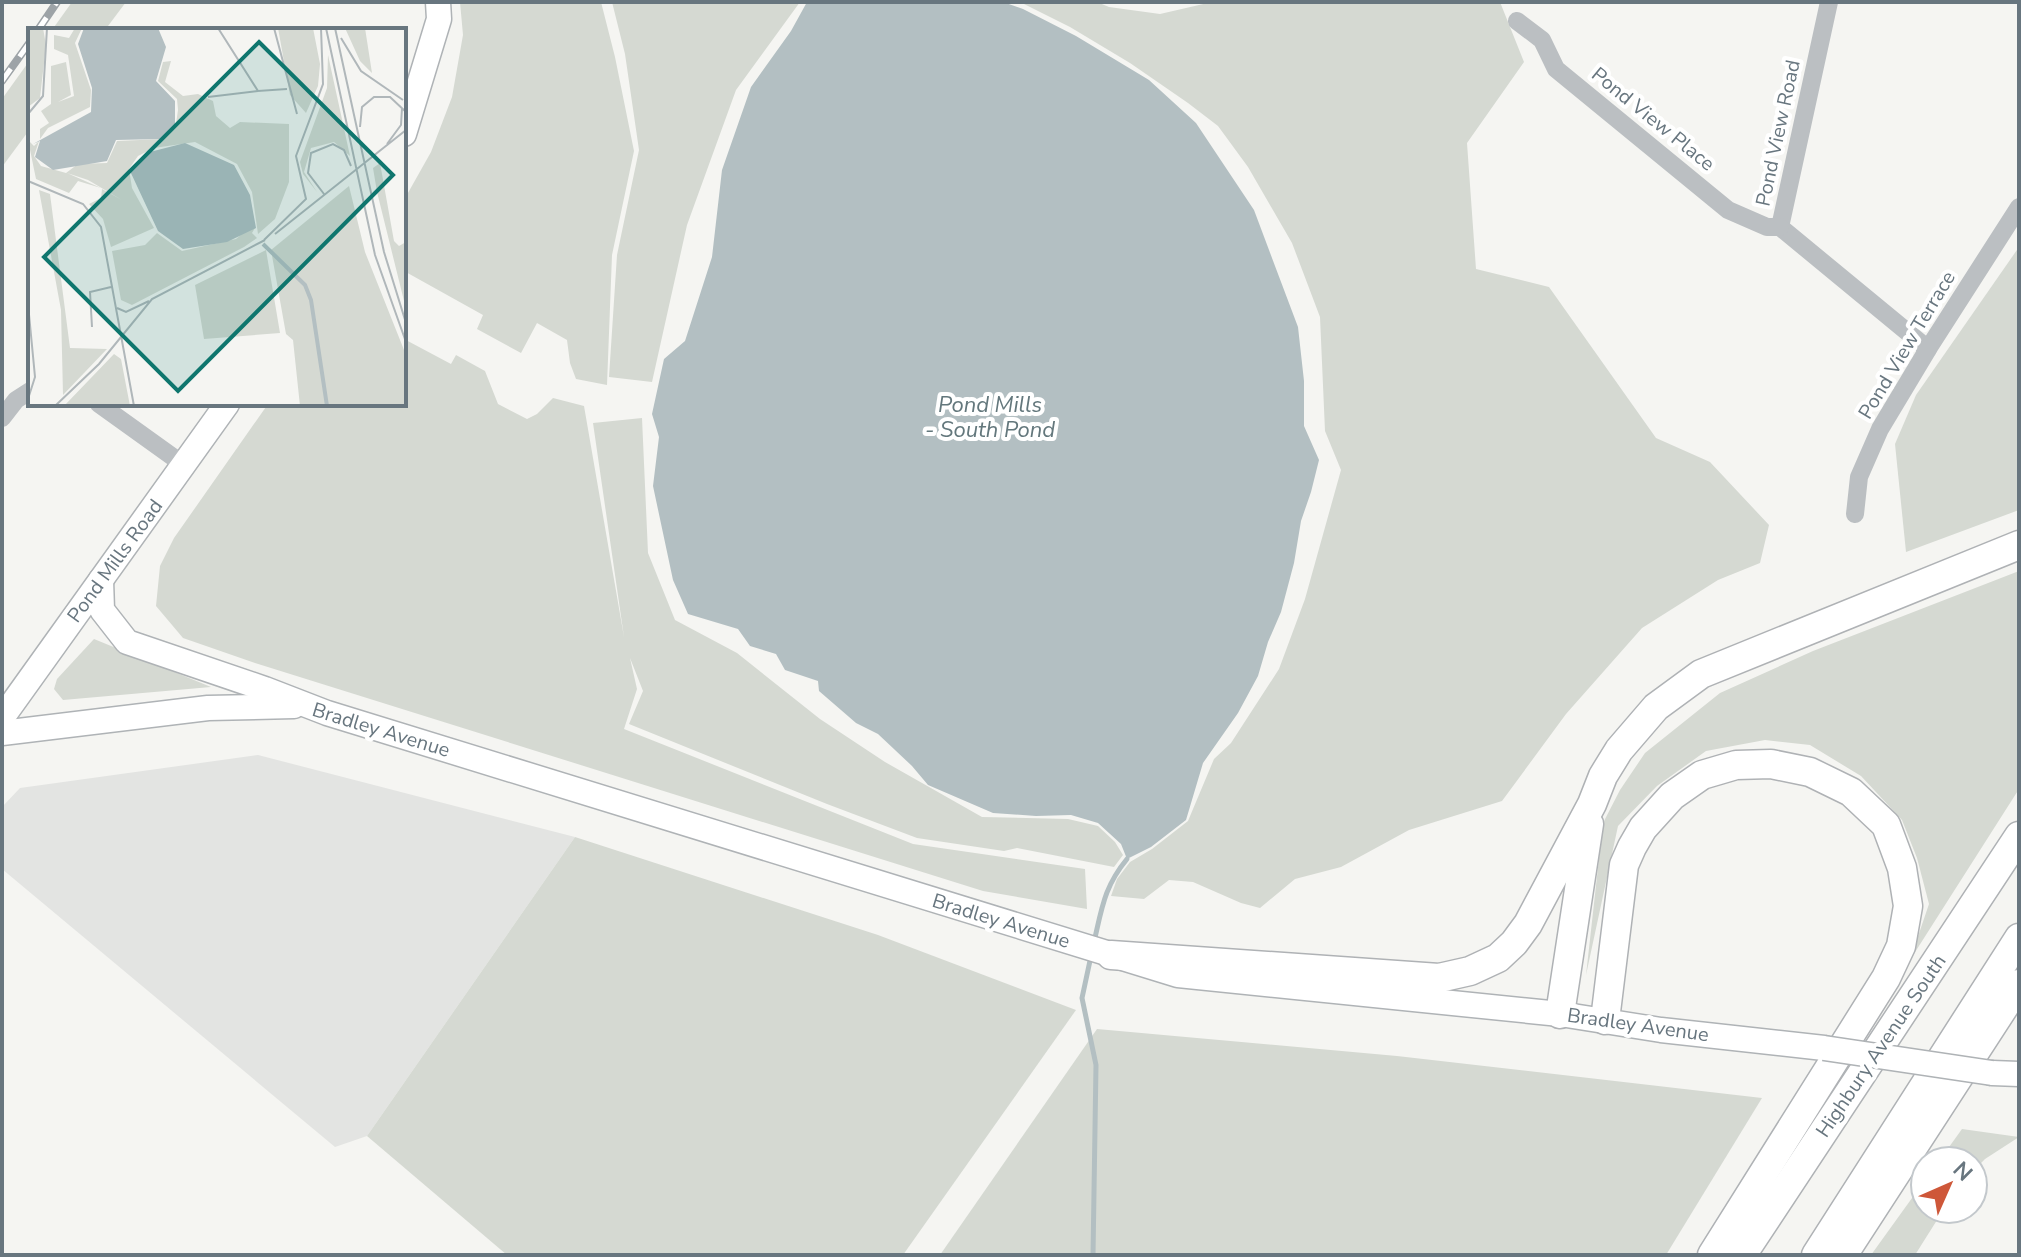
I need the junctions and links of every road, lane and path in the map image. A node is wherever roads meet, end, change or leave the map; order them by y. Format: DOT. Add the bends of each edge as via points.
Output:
graph roads {
  1 [pos="438,2"];
  2 [pos="1829,2"];
  3 [pos="1517,21"];
  4 [pos="406,127"];
  5 [pos="2019,207"];
  6 [pos="1780,227"];
  7 [pos="1928,349"];
  8 [pos="28,392"];
  9 [pos="102,406"];
  10 [pos="226,406"];
  11 [pos="2,418"];
  12 [pos="184,465"];
  13 [pos="1855,514"];
  14 [pos="2019,545"];
  15 [pos="101,580"];
  16 [pos="309,706"];
  17 [pos="2,718"];
  18 [pos="2,733"];
  19 [pos="1592,804"];
  20 [pos="2019,836"];
  21 [pos="2019,938"];
  22 [pos="1111,955"];
  23 [pos="2019,984"];
  24 [pos="1560,1014"];
  25 [pos="1605,1020"];
  26 [pos="2019,1074"];
  27 [pos="1712,1255"];
  28 [pos="1742,1255"];
  29 [pos="1816,1255"];
  30 [pos="1843,1255"];
  1 -- 4 [label="main road" via="439,19"];
  2 -- 6 [label="street, Pond View Road"];
  3 -- 6 [label="street, Pond View Place" via="1542,40 1556,69 1728,210 1767,227"];
  5 -- 7 [label="street, Pond View Terrace"];
  6 -- 7 [label="street, Pond View Road"];
  7 -- 13 [label="street, Pond View Terrace" via="1880,429 1859,477"];
  8 -- 11 [label="street"];
  9 -- 12 [label="street"];
  10 -- 12 [label="main road, Pond Mills Road"];
  12 -- 15 [label="main road, Pond Mills Road"];
  14 -- 19 [label="highway" via="1701,674 1656,707 1619,750"];
  15 -- 16 [label="main road" via="102,610 127,642"];
  15 -- 17 [label="main road, Pond Mills Road"];
  16 -- 18 [label="main road, Bradley Avenue" via="208,708"];
  16 -- 22 [label="main road, Bradley Avenue"];
  19 -- 22 [label="highway" via="1528,924 1498,958 1470,971 1439,978"];
  19 -- 24 [label="highway"];
  20 -- 28 [label="highway, Highbury Avenue South"];
  21 -- 29 [label="highway"];
  22 -- 24 [label="main road, Bradley Avenue" via="1178,975"];
  23 -- 30 [label="highway"];
  24 -- 25 [label="main road, Bradley Avenue"];
  25 -- 26 [label="main road, Bradley Avenue, bridge"];
  25 -- 27 [label="highway" via="1624,865 1643,828 1672,796 1702,775 1736,765 1771,764 1810,772 1851,792 1886,825 1902,868 1908,906 1901,946"];
}
